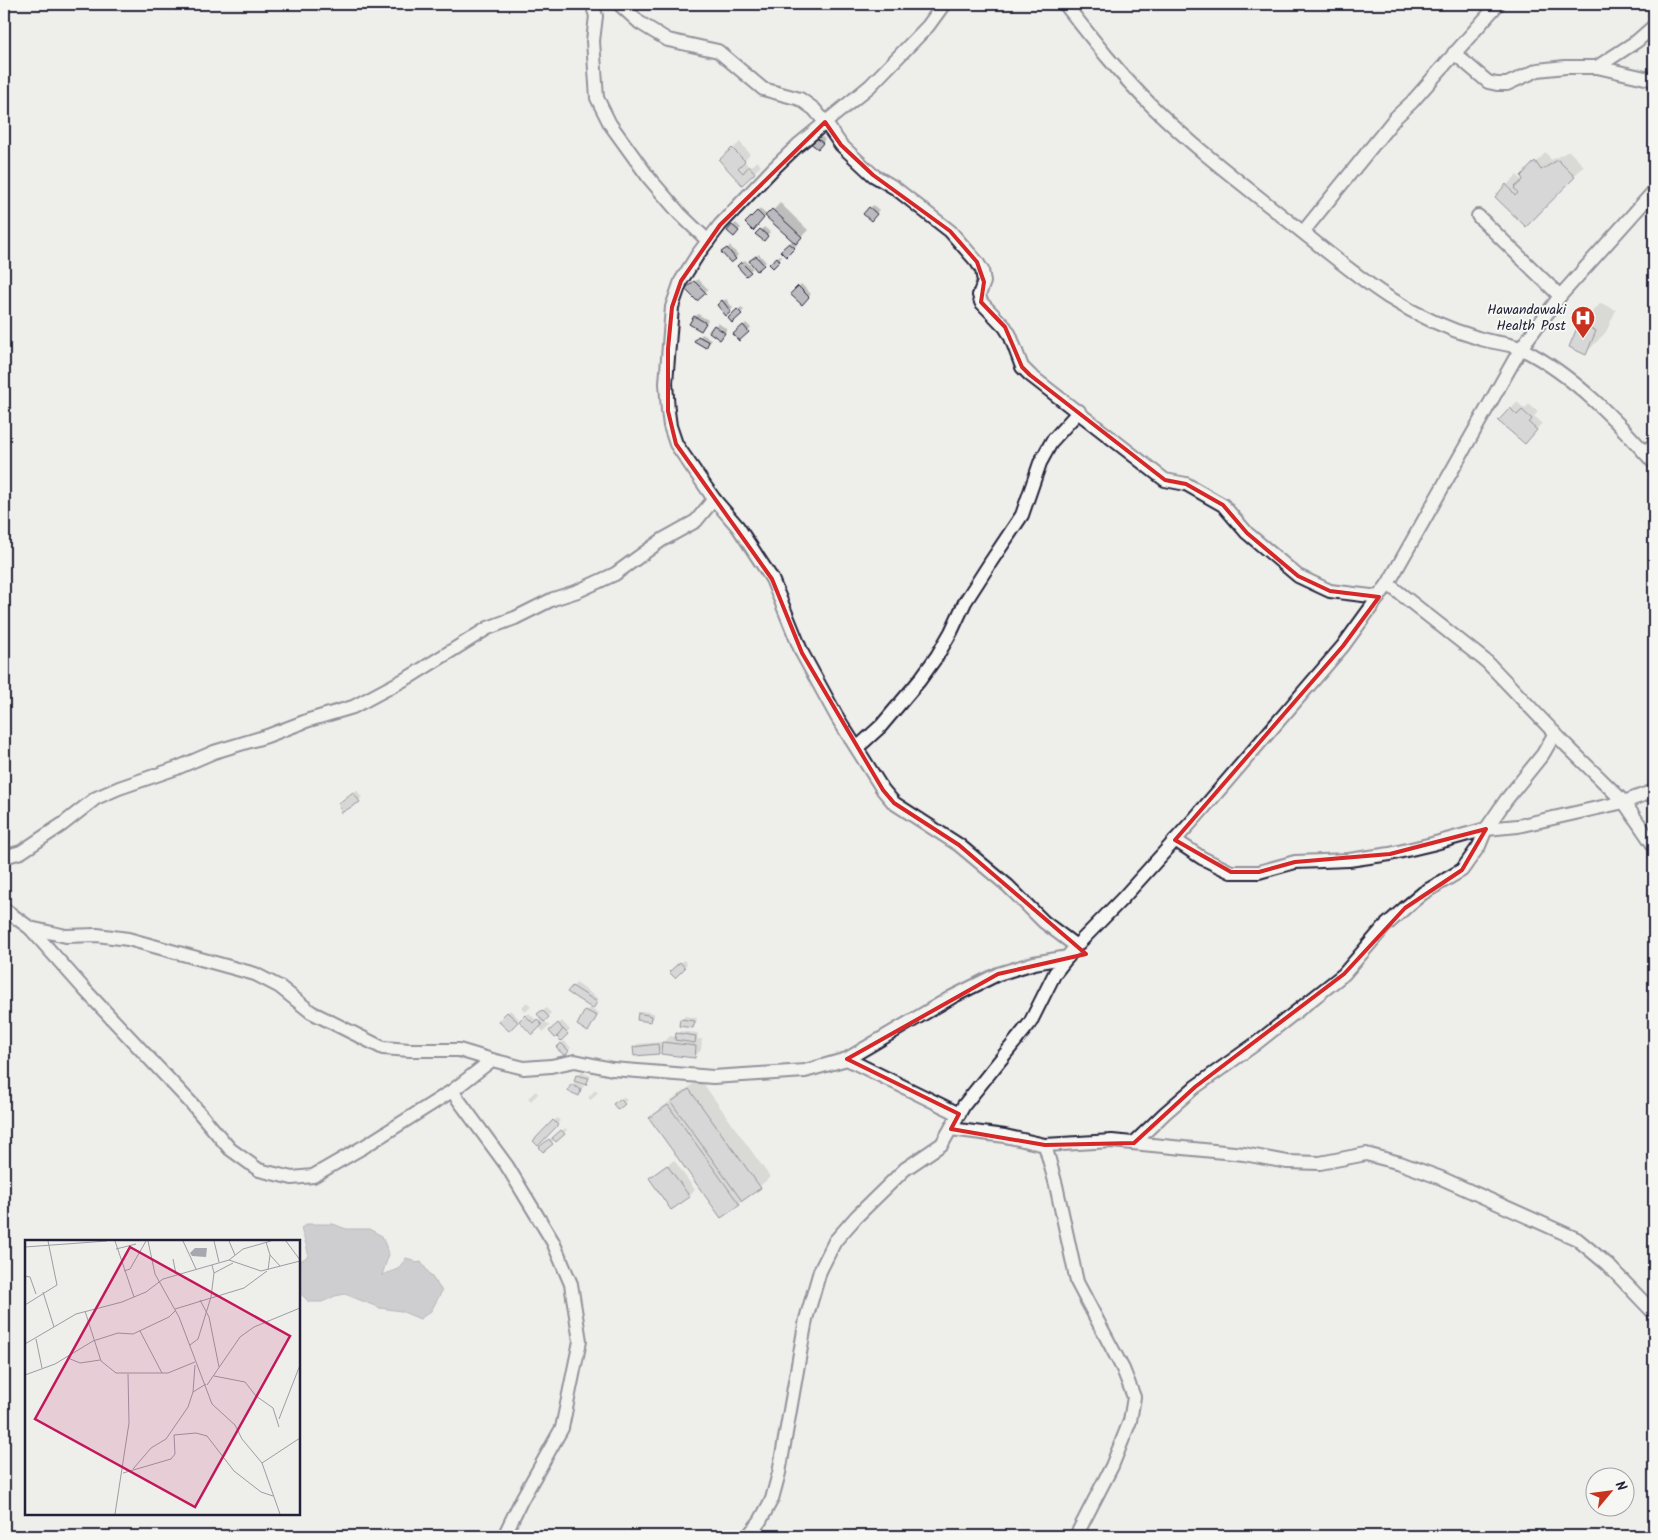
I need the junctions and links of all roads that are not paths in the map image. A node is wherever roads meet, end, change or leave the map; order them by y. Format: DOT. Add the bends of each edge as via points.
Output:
graph roads {
  1 [pos="592,4"];
  2 [pos="619,4"];
  3 [pos="944,4"];
  4 [pos="1065,4"];
  5 [pos="1498,4"];
  6 [pos="1654,26"];
  7 [pos="1454,53"];
  8 [pos="1597,67"];
  9 [pos="1654,80"];
  10 [pos="825,122"];
  11 [pos="1654,191"];
  12 [pos="1478,216"];
  13 [pos="1303,232"];
  14 [pos="708,241"];
  15 [pos="1560,296"];
  16 [pos="1521,348"];
  17 [pos="1079,411"];
  18 [pos="1650,448"];
  19 [pos="1654,463"];
  20 [pos="714,499"];
  21 [pos="1388,584"];
  22 [pos="1379,597"];
  23 [pos="1555,733"];
  24 [pos="857,748"];
  25 [pos="1654,791"];
  26 [pos="1624,802"];
  27 [pos="1486,829"];
  28 [pos="1176,840"];
  29 [pos="1654,846"];
  30 [pos="4,857"];
  31 [pos="4,909"];
  32 [pos="30,928"];
  33 [pos="1076,946"];
  34 [pos="1068,957"];
  35 [pos="847,1059"];
  36 [pos="492,1060"];
  37 [pos="452,1092"];
  38 [pos="959,1114"];
  39 [pos="951,1129"];
  40 [pos="1134,1143"];
  41 [pos="1045,1145"];
  42 [pos="1654,1313"];
  43 [pos="504,1536"];
  44 [pos="748,1536"];
  45 [pos="1076,1536"];
  1 -- 14 [label="street" via="596,16 593,41 597,98 610,124 648,178"];
  2 -- 10 [label="street" via="640,23 668,40 718,52 763,89 800,99"];
  3 -- 10 [label="street" via="928,26 870,86"];
  4 -- 13 [label="street" via="1094,43 1154,108 1218,165"];
  5 -- 7 [label="street"];
  6 -- 8 [label="street"];
  7 -- 8 [label="street" via="1488,82 1497,84 1507,84 1538,70"];
  7 -- 13 [label="street" via="1396,117"];
  8 -- 9 [label="street"];
  10 -- 14 [label="street" via="772,170"];
  10 -- 17 [label="street" via="841,145 873,175 895,188 964,246 982,270 981,302 1010,335 1022,367"];
  11 -- 15 [label="street"];
  12 -- 15 [label="street"];
  13 -- 16 [label="street" via="1389,298 1478,338"];
  14 -- 20 [label="street" via="681,281 672,308 666,383 670,426 676,444"];
  15 -- 16 [label="street"];
  16 -- 18 [label="street" via="1558,371"];
  16 -- 21 [label="street"];
  17 -- 22 [label="street" via="1165,480 1186,484 1223,504 1247,533 1298,576 1330,591"];
  17 -- 24 [label="street" via="1052,441 1040,463 1022,516 970,594 937,656 880,726"];
  18 -- 19 [label="street"];
  20 -- 24 [label="street" via="738,527 772,579 802,653"];
  20 -- 30 [label="street" via="696,521 662,540 615,574 488,628 411,676 353,707 214,752 119,788 96,798 21,852"];
  21 -- 22 [label="street"];
  21 -- 23 [label="street" via="1487,662"];
  22 -- 28 [label="street" via="1343,646"];
  23 -- 26 [label="street"];
  23 -- 27 [label="street" via="1543,754"];
  24 -- 33 [label="street" via="894,803 959,845 1008,886 1044,922"];
  25 -- 26 [label="street"];
  26 -- 27 [label="street" via="1518,826"];
  26 -- 29 [label="street"];
  27 -- 28 [label="street" via="1390,854 1349,860 1295,862 1259,872 1232,872 1202,858"];
  27 -- 40 [label="street" via="1479,846 1462,870 1423,893 1384,927 1344,974 1195,1087"];
  28 -- 33 [label="street"];
  31 -- 32 [label="street"];
  32 -- 36 [label="street" via="66,936 128,939 255,974 311,1012 383,1048 459,1050"];
  32 -- 37 [label="street" via="230,1149 259,1170 292,1178 313,1176"];
  33 -- 34 [label="street"];
  34 -- 35 [label="street" via="1034,962 998,974 952,997"];
  34 -- 38 [label="street" via="1055,973 1030,1023"];
  35 -- 36 [label="street" via="805,1070 713,1077 612,1069 575,1061 524,1068"];
  35 -- 38 [label="street"];
  36 -- 37 [label="street"];
  37 -- 43 [label="street" via="507,1166 553,1242 571,1284 580,1342 562,1428"];
  38 -- 39 [label="street"];
  39 -- 41 [label="street"];
  39 -- 44 [label="street" via="942,1144 904,1169 857,1216 835,1241 820,1271 806,1319 772,1499"];
  40 -- 41 [label="street"];
  40 -- 42 [label="street" via="1244,1154 1287,1162 1320,1163 1366,1154 1400,1163 1577,1239 1607,1264"];
  41 -- 45 [label="street" via="1077,1282 1123,1369 1134,1397 1130,1421 1119,1448"];
}
